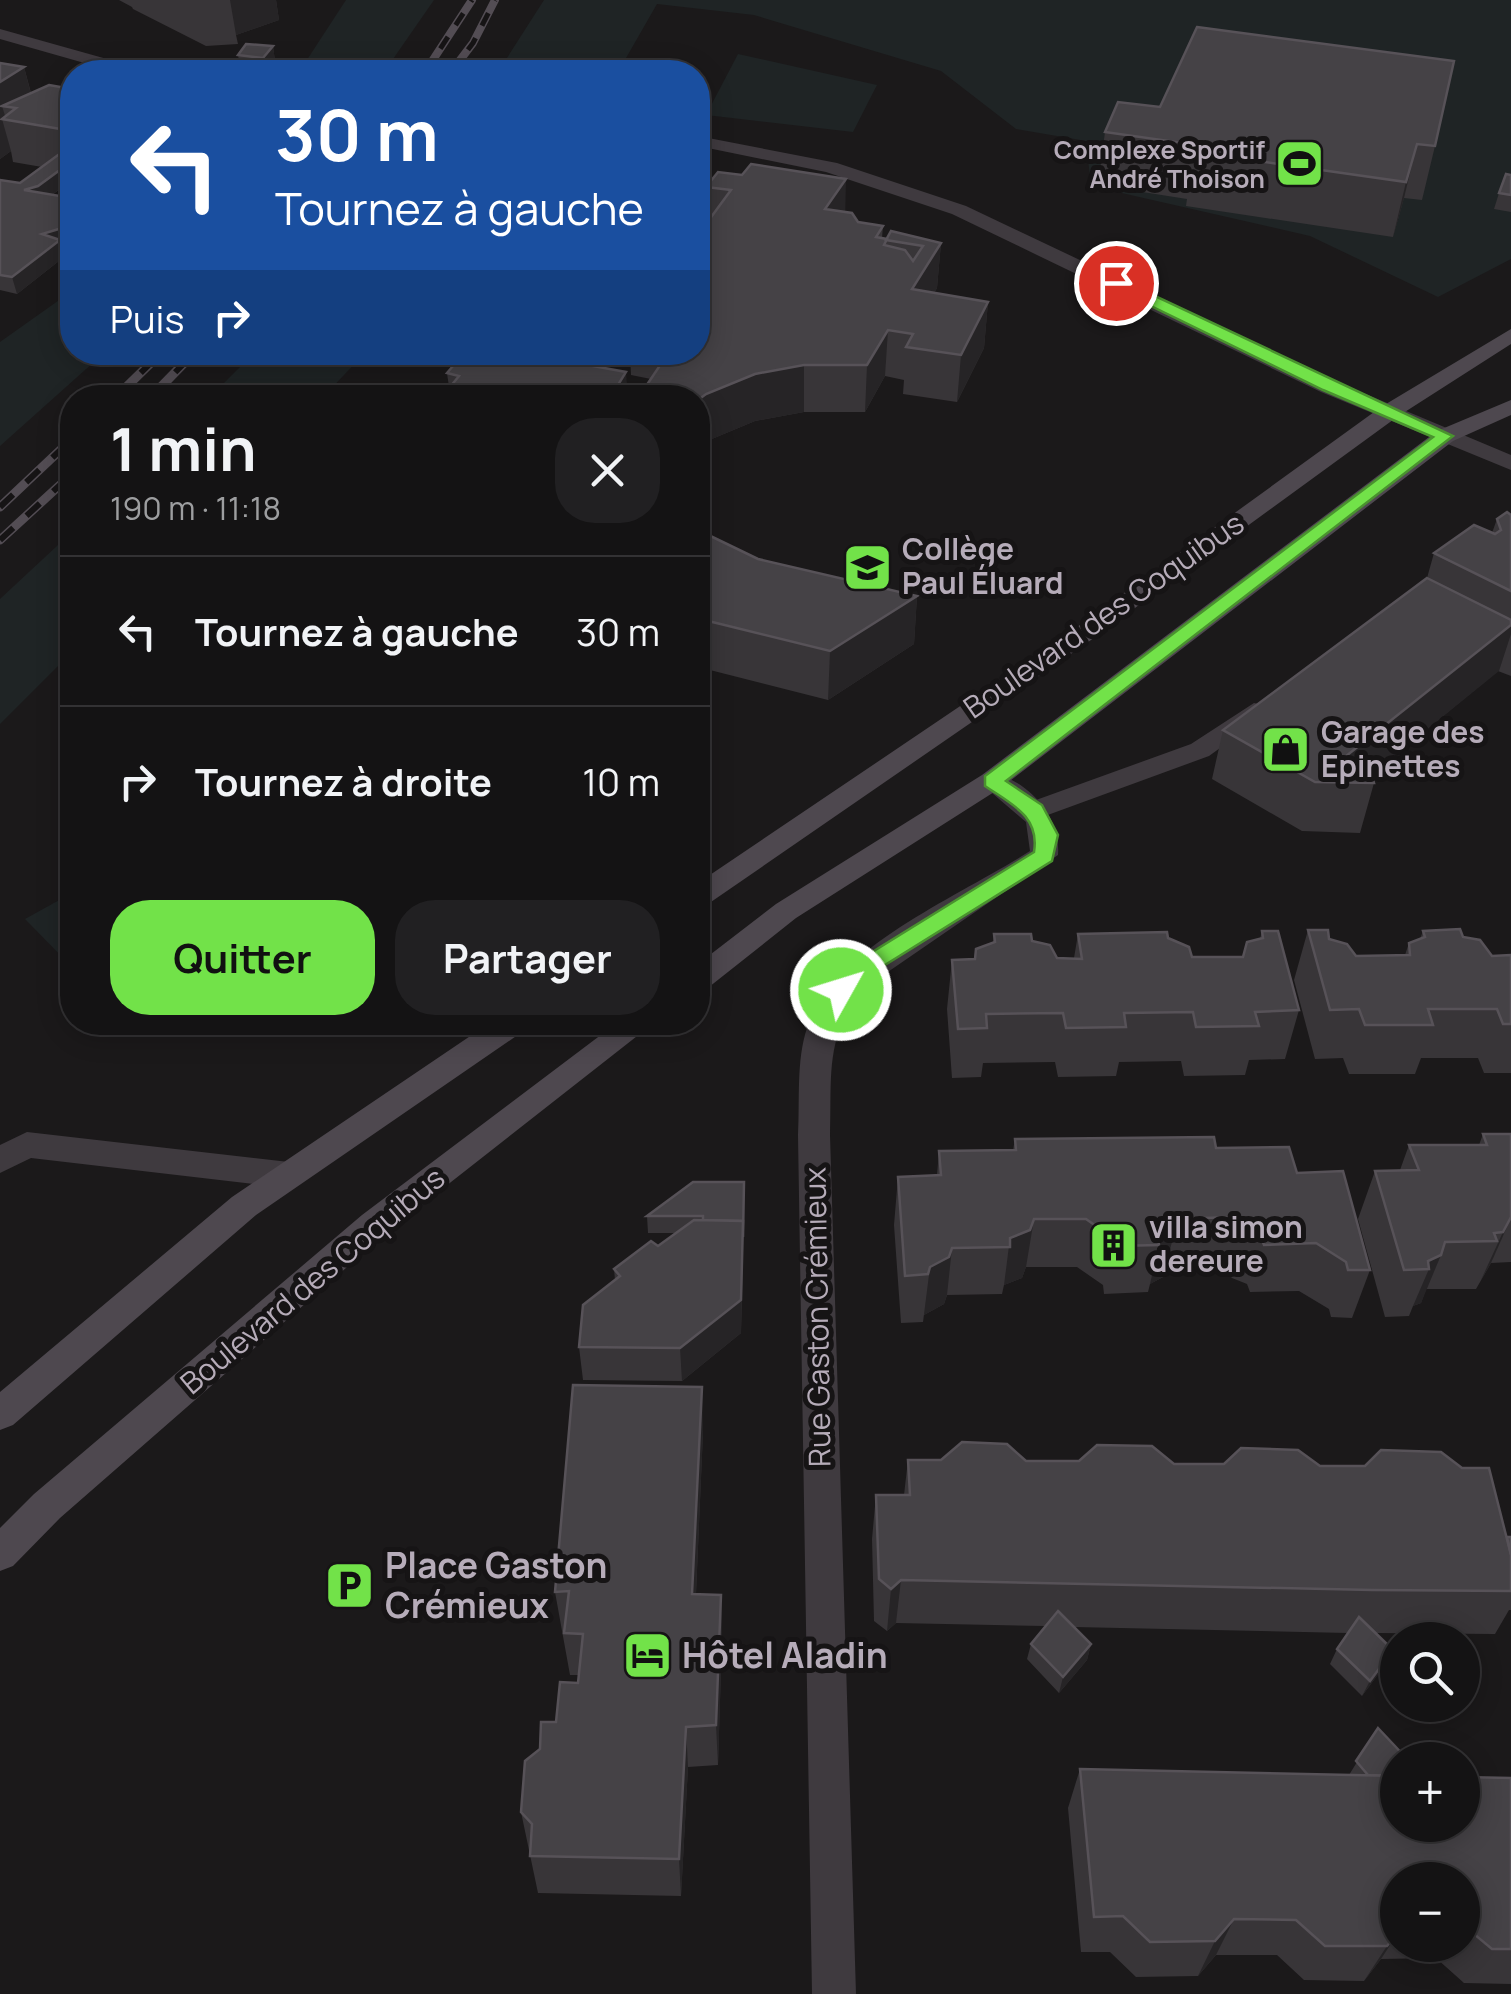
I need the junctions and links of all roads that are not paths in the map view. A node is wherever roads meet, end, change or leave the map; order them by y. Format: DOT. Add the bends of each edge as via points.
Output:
graph roads {
  1 [pos="0,34"];
  2 [pos="91,60"];
  3 [pos="710,142"];
  4 [pos="1511,335"];
  5 [pos="1511,407"];
  6 [pos="1389,412"];
  7 [pos="1445,436"];
  8 [pos="1511,463"];
  9 [pos="1280,693"];
  10 [pos="992,781"];
  11 [pos="1035,810"];
  12 [pos="710,889"];
  13 [pos="710,970"];
  14 [pos="495,1035"];
  15 [pos="623,1035"];
  16 [pos="0,1160"];
  17 [pos="288,1175"];
  18 [pos="0,1414"];
  19 [pos="0,1554"];
  20 [pos="834,1994"];
  1 -- 2 [label="street"];
  3 -- 6 [label="street" via="830,167 959,210"];
  4 -- 6 [label="main road, Boulevard des Coquibus"];
  5 -- 7 [label="main road, Boulevard des Coquibus"];
  6 -- 7 [label="street"];
  6 -- 12 [label="main road, Boulevard des Coquibus" via="1082,635"];
  7 -- 8 [label="street"];
  7 -- 10 [label="main road, Boulevard des Coquibus"];
  9 -- 11 [label="street" via="1200,750"];
  10 -- 11 [label="street"];
  10 -- 13 [label="main road, Boulevard des Coquibus" via="786,911"];
  11 -- 20 [label="street, Rue Gaston Crémieux" via="1048,835 1044,856 877,960 841,990 822,1024 814,1134"];
  14 -- 17 [label="main road"];
  15 -- 19 [label="main road, Boulevard des Coquibus" via="374,1224"];
  16 -- 17 [label="street" via="27,1146"];
  17 -- 18 [label="main road"];
}
